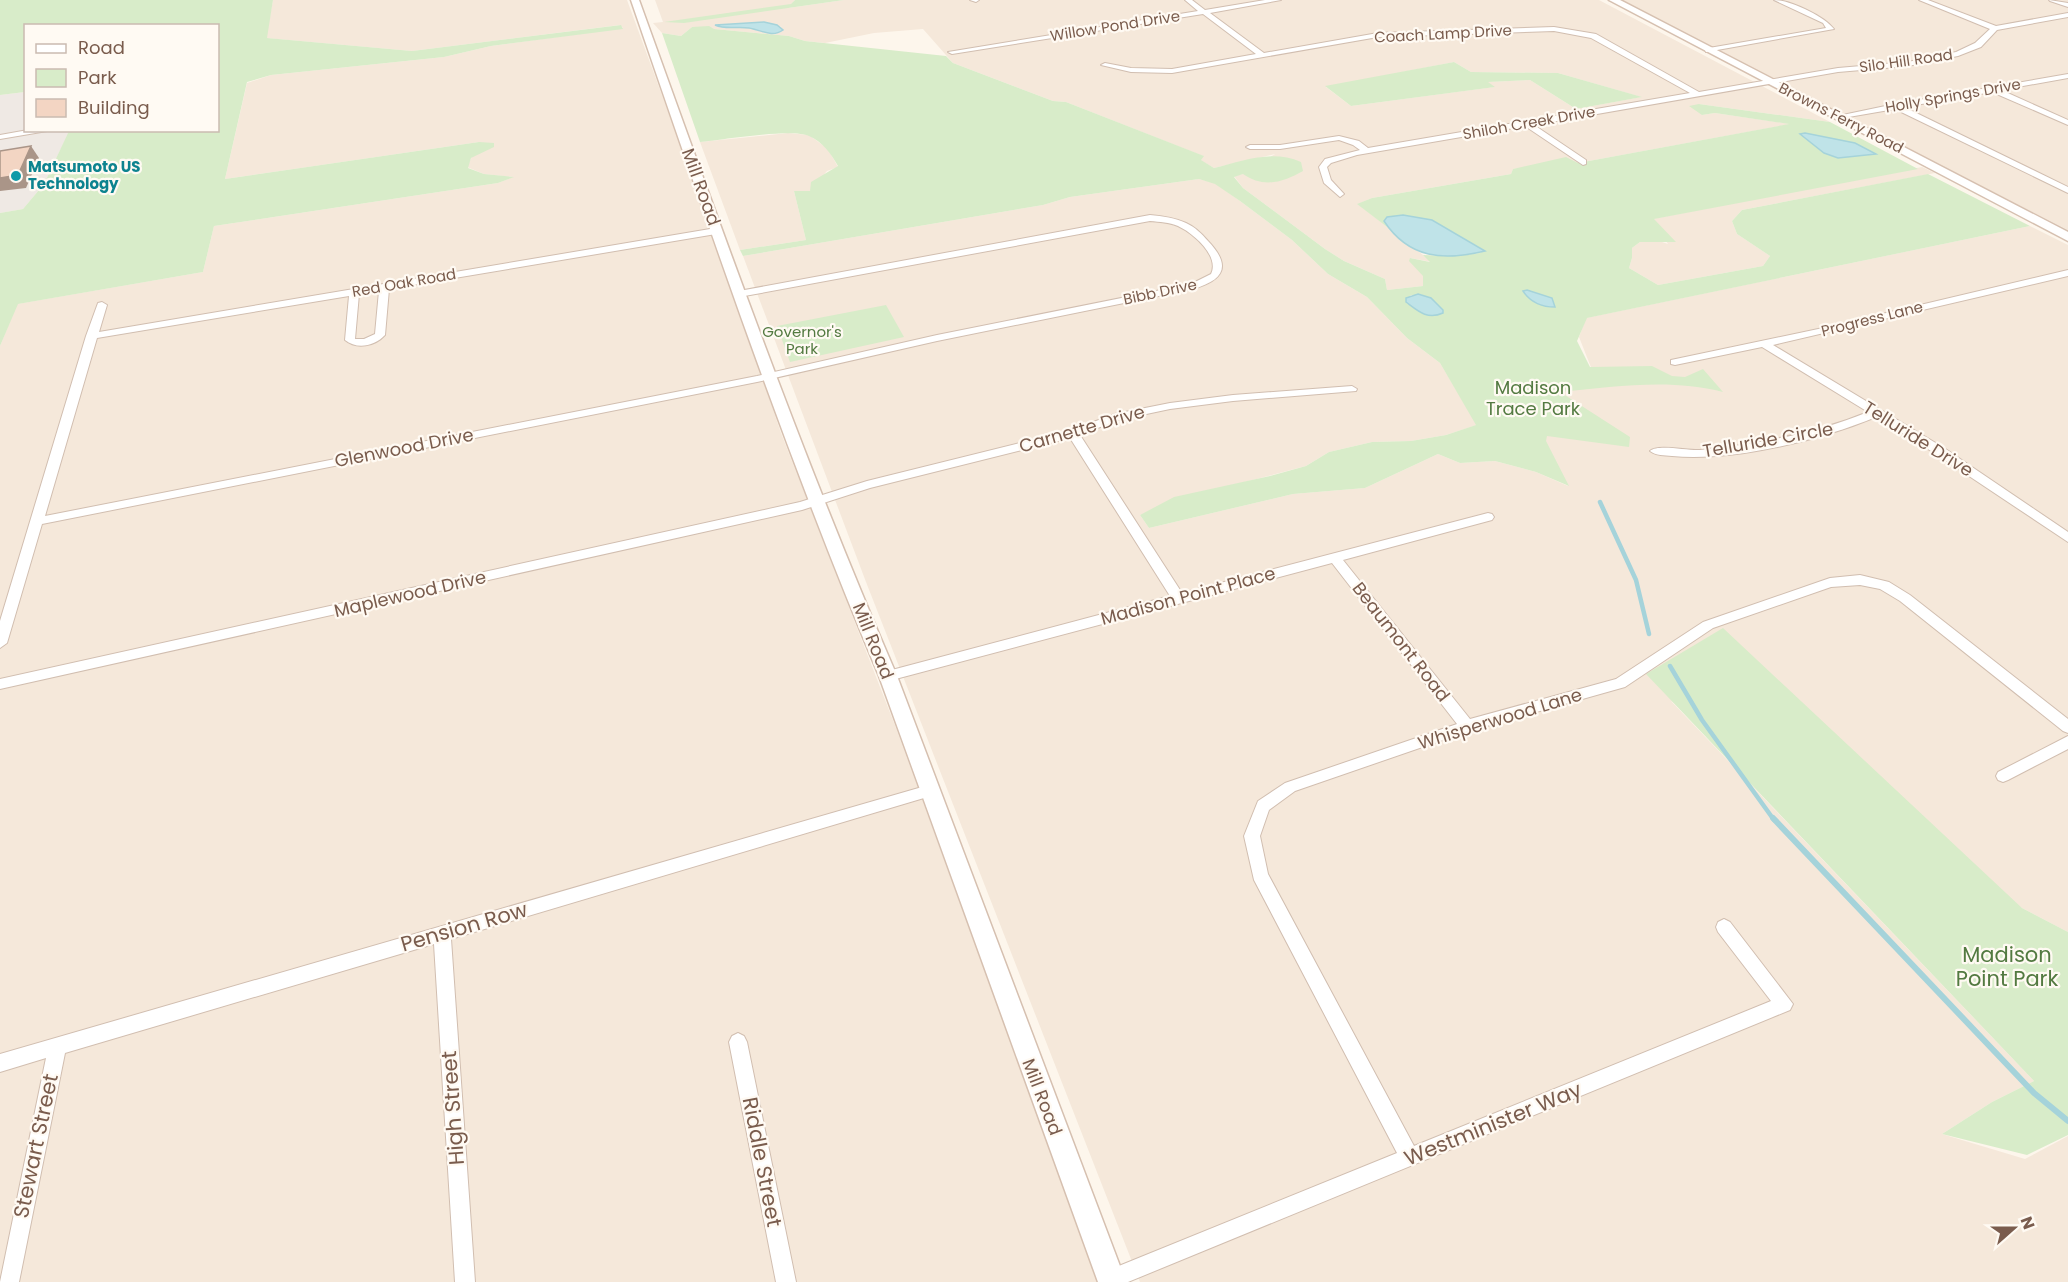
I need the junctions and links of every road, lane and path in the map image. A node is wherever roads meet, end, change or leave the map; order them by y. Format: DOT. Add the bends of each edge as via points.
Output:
graph roads {
  1 [pos="635,0"];
  2 [pos="1188,0"];
  3 [pos="1278,0"];
  4 [pos="1613,0"];
  5 [pos="1777,0"];
  6 [pos="1922,0"];
  7 [pos="2052,0"];
  8 [pos="2068,5"];
  9 [pos="1204,12"];
  10 [pos="2068,15"];
  11 [pos="1995,28"];
  12 [pos="1709,50"];
  13 [pos="952,52"];
  14 [pos="1262,55"];
  15 [pos="1104,65"];
  16 [pos="2068,76"];
  17 [pos="1771,82"];
  18 [pos="1992,89"];
  19 [pos="1697,94"];
  20 [pos="1895,106"];
  21 [pos="1838,117"];
  22 [pos="2068,123"];
  23 [pos="1527,124"];
  24 [pos="35,132"];
  25 [pos="0,137"];
  26 [pos="1250,147"];
  27 [pos="1366,151"];
  28 [pos="1583,162"];
  29 [pos="2068,190"];
  30 [pos="1340,194"];
  31 [pos="716,231"];
  32 [pos="2068,237"];
  33 [pos="2068,273"];
  34 [pos="384,286"];
  35 [pos="354,291"];
  36 [pos="739,294"];
  37 [pos="102,305"];
  38 [pos="91,336"];
  39 [pos="1766,345"];
  40 [pos="1675,362"];
  41 [pos="771,376"];
  42 [pos="1352,389"];
  43 [pos="1877,413"];
  44 [pos="1073,434"];
  45 [pos="1656,450"];
  46 [pos="819,500"];
  47 [pos="1488,517"];
  48 [pos="38,521"];
  49 [pos="2068,538"];
  50 [pos="1335,558"];
  51 [pos="1178,598"];
  52 [pos="0,643"];
  53 [pos="888,676"];
  54 [pos="0,684"];
  55 [pos="1467,726"];
  56 [pos="2068,727"];
  57 [pos="2068,742"];
  58 [pos="2002,776"];
  59 [pos="928,790"];
  60 [pos="1724,927"];
  61 [pos="442,934"];
  62 [pos="738,1042"];
  63 [pos="57,1046"];
  64 [pos="0,1062"];
  65 [pos="1410,1158"];
  66 [pos="1111,1281"];
  67 [pos="9,1282"];
  68 [pos="465,1282"];
  69 [pos="786,1282"];
  1 -- 31 [label="street, Mill Road"];
  2 -- 9 [label="street"];
  3 -- 9 [label="street, Willow Pond Drive"];
  4 -- 12 [label="street, Browns Ferry Road"];
  5 -- 12 [label="street" via="1825,22 1830,29"];
  6 -- 11 [label="street"];
  7 -- 8 [label="street"];
  9 -- 13 [label="street, Willow Pond Drive"];
  9 -- 14 [label="street"];
  10 -- 11 [label="street"];
  11 -- 17 [label="street, Silo Hill Road" via="1978,45 1958,54"];
  12 -- 17 [label="street, Browns Ferry Road"];
  14 -- 15 [label="street, Coach Lamp Drive" via="1172,71"];
  14 -- 19 [label="street, Coach Lamp Drive" via="1394,34 1554,29 1593,36"];
  16 -- 18 [label="street, Holly Springs Drive"];
  17 -- 19 [label="street, Shiloh Creek Drive"];
  17 -- 21 [label="street, Browns Ferry Road"];
  18 -- 20 [label="street, Holly Springs Drive"];
  18 -- 22 [label="street"];
  19 -- 23 [label="street, Shiloh Creek Drive"];
  20 -- 21 [label="street, Holly Springs Drive"];
  20 -- 29 [label="street"];
  21 -- 32 [label="street, Browns Ferry Road"];
  23 -- 27 [label="street, Shiloh Creek Drive"];
  23 -- 28 [label="street"];
  24 -- 25 [label="street"];
  26 -- 27 [label="street" via="1280,147 1339,138"];
  27 -- 30 [label="street, Shiloh Creek Drive" via="1328,161 1323,167 1327,181"];
  31 -- 34 [label="street, Red Oak Road"];
  31 -- 36 [label="street, Mill Road"];
  33 -- 39 [label="street, Progress Lane"];
  34 -- 35 [label="street, Red Oak Road"];
  34 -- 35 [label="street" via="380,336 357,344 350,340"];
  35 -- 38 [label="street, Red Oak Road"];
  36 -- 41 [label="street, Mill Road"];
  36 -- 41 [label="street, Bibb Drive" via="1150,218 1180,223 1194,232 1220,264 1209,281 1193,286"];
  37 -- 38 [label="street"];
  38 -- 48 [label="street"];
  39 -- 40 [label="street, Progress Lane"];
  39 -- 43 [label="street, Telluride Drive"];
  41 -- 46 [label="street, Mill Road"];
  41 -- 48 [label="street, Glenwood Drive"];
  42 -- 44 [label="street, Carnette Drive" via="1170,406 1115,417"];
  43 -- 45 [label="street, Telluride Circle" via="1851,425 1814,434 1700,454"];
  43 -- 49 [label="street, Telluride Drive"];
  44 -- 46 [label="street, Carnette Drive"];
  44 -- 51 [label="street"];
  46 -- 53 [label="street, Mill Road"];
  46 -- 54 [label="street, Maplewood Drive"];
  47 -- 50 [label="street, Madison Point Place"];
  48 -- 52 [label="street"];
  50 -- 51 [label="street, Madison Point Place"];
  50 -- 55 [label="street, Beaumont Road"];
  51 -- 53 [label="street, Madison Point Place"];
  53 -- 59 [label="street, Mill Road"];
  55 -- 56 [label="street, Whisperwood Lane" via="1620,683 1708,625 1830,583 1860,580 1884,585 1905,598"];
  55 -- 65 [label="street, Whisperwood Lane" via="1290,787 1263,806 1252,836 1260,875"];
  57 -- 58 [label="street"];
  59 -- 61 [label="street, Pension Row"];
  59 -- 66 [label="street, Mill Road"];
  60 -- 65 [label="street, Westminister Way" via="1784,1004"];
  61 -- 63 [label="street, Pension Row"];
  61 -- 68 [label="street, High Street"];
  62 -- 69 [label="street, Riddle Street"];
  63 -- 64 [label="street, Pension Row"];
  63 -- 67 [label="street, Stewart Street"];
  65 -- 66 [label="street, Westminister Way"];
}
